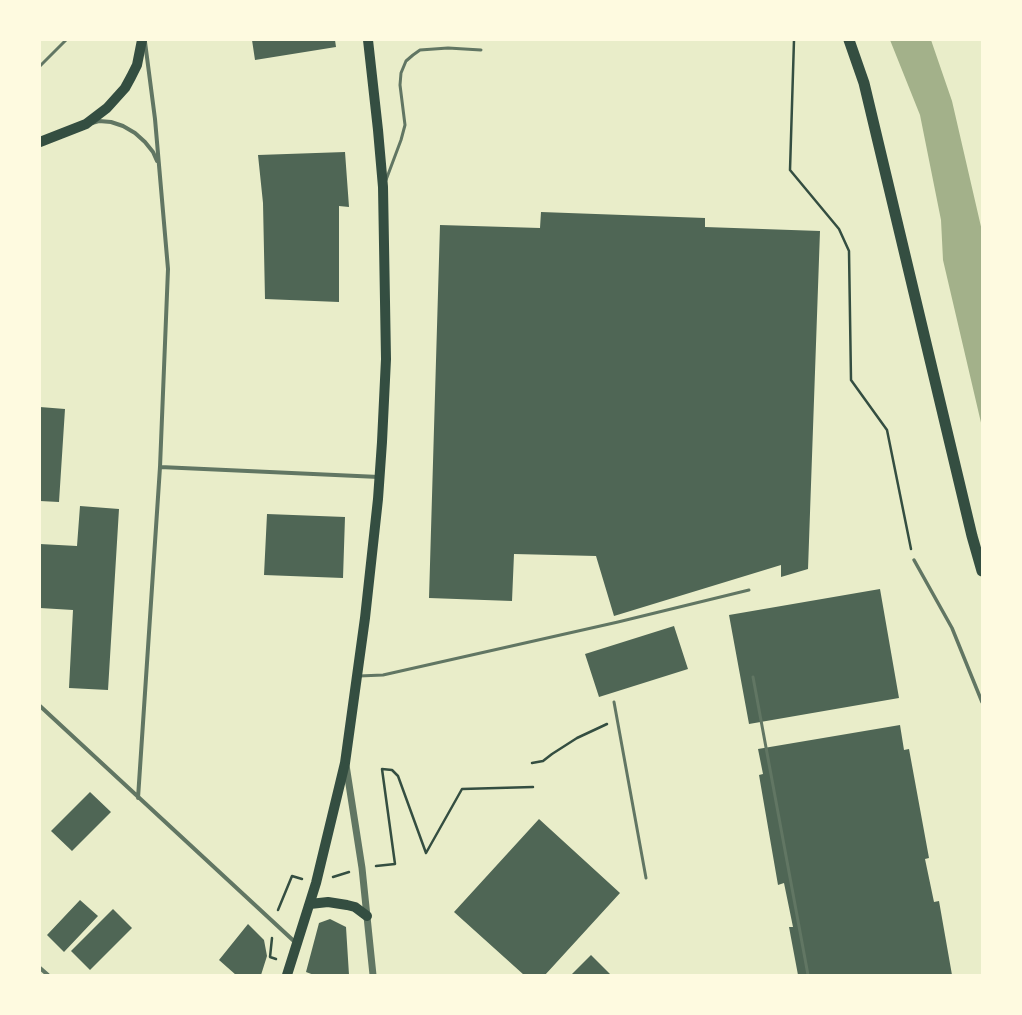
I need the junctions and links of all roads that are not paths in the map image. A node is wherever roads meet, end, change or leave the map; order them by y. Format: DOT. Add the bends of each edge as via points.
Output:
graph roads {
  1 [pos="66,40"];
  2 [pos="142,40"];
  3 [pos="145,40"];
  4 [pos="368,40"];
  5 [pos="849,40"];
  6 [pos="481,50"];
  7 [pos="40,66"];
  8 [pos="86,124"];
  9 [pos="40,142"];
  10 [pos="159,164"];
  11 [pos="383,187"];
  12 [pos="160,467"];
  13 [pos="380,477"];
  14 [pos="914,560"];
  15 [pos="982,571"];
  16 [pos="749,590"];
  17 [pos="357,676"];
  18 [pos="754,677"];
  19 [pos="614,702"];
  20 [pos="982,702"];
  21 [pos="40,706"];
  22 [pos="346,763"];
  23 [pos="138,798"];
  24 [pos="646,878"];
  25 [pos="310,904"];
  26 [pos="367,916"];
  27 [pos="297,944"];
  28 [pos="40,968"];
  29 [pos="48,975"];
  30 [pos="287,975"];
  31 [pos="373,975"];
  32 [pos="808,975"];
  1 -- 7 [label="lane"];
  2 -- 8 [label="main road" via="136,65 124,88 107,108"];
  3 -- 10 [label="street"];
  4 -- 11 [label="main road"];
  5 -- 15 [label="highway" via="864,83"];
  6 -- 11 [label="lane" via="420,50 406,61 400,85 405,125"];
  8 -- 9 [label="main road"];
  8 -- 10 [label="street" via="99,121 123,126 145,142"];
  10 -- 12 [label="street" via="168,269"];
  11 -- 13 [label="main road" via="386,359"];
  12 -- 13 [label="street"];
  12 -- 23 [label="street"];
  13 -- 17 [label="main road"];
  14 -- 20 [label="street" via="952,628"];
  16 -- 17 [label="lane" via="390,674"];
  17 -- 22 [label="main road"];
  18 -- 32 [label="lane"];
  19 -- 24 [label="lane"];
  21 -- 23 [label="street"];
  22 -- 25 [label="main road"];
  22 -- 26 [label="street"];
  23 -- 27 [label="street"];
  25 -- 26 [label="main road" via="328,902 347,905"];
  25 -- 27 [label="main road"];
  26 -- 31 [label="street"];
  27 -- 30 [label="main road"];
  28 -- 29 [label="street"];
}
